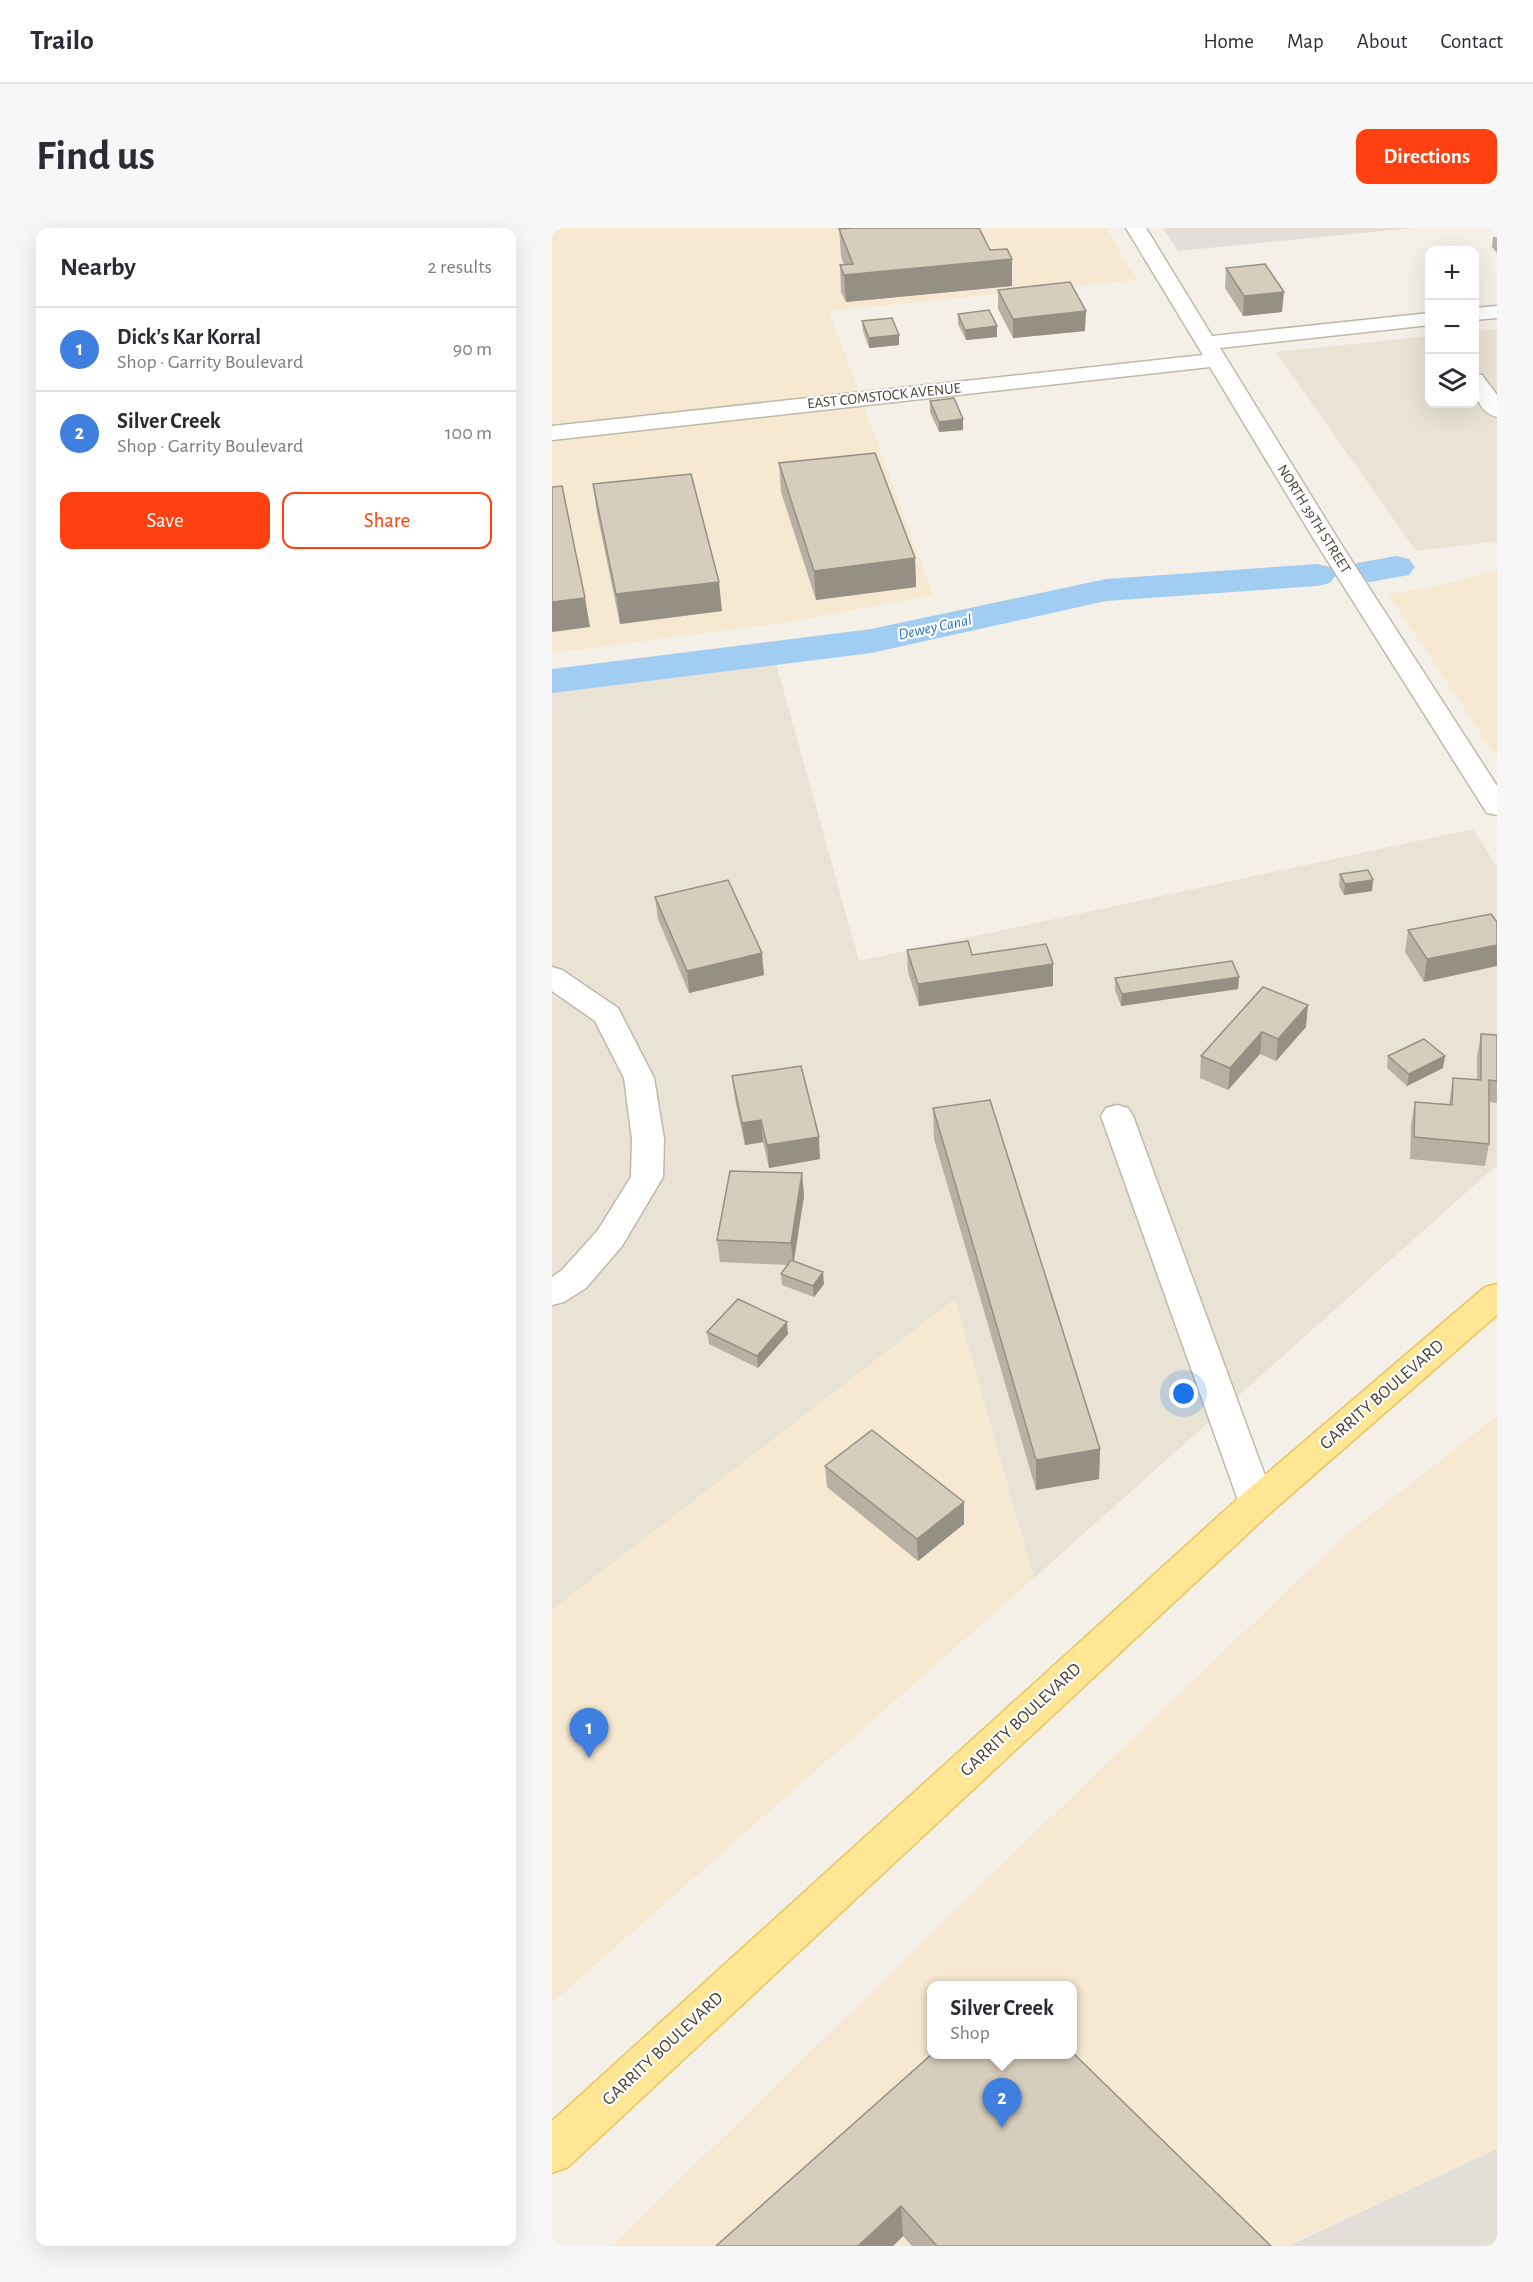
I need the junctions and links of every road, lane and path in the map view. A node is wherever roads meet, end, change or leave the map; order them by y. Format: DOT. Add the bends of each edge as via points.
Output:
graph roads {
  1 [pos="1136,228"];
  2 [pos="1497,312"];
  3 [pos="1479,314"];
  4 [pos="1425,321"];
  5 [pos="1211,351"];
  6 [pos="1479,387"];
  7 [pos="1497,410"];
  8 [pos="552,433"];
  9 [pos="1497,807"];
  10 [pos="552,978"];
  11 [pos="1117,1116"];
  12 [pos="552,1293"];
  13 [pos="1497,1296"];
  14 [pos="1257,1503"];
  15 [pos="552,2151"];
  1 -- 5 [label="street, NORTH 39TH STREET"];
  2 -- 3 [label="street"];
  4 -- 5 [label="street, EAST COMSTOCK AVENUE"];
  5 -- 8 [label="street, EAST COMSTOCK AVENUE"];
  5 -- 9 [label="street, NORTH 39TH STREET"];
  6 -- 7 [label="street"];
  10 -- 12 [label="street" via="607,1015 639,1078 648,1139 647,1177 610,1238 574,1279"];
  11 -- 14 [label="street"];
  13 -- 14 [label="main road, GARRITY BOULEVARD"];
  14 -- 15 [label="main road, GARRITY BOULEVARD"];
}
